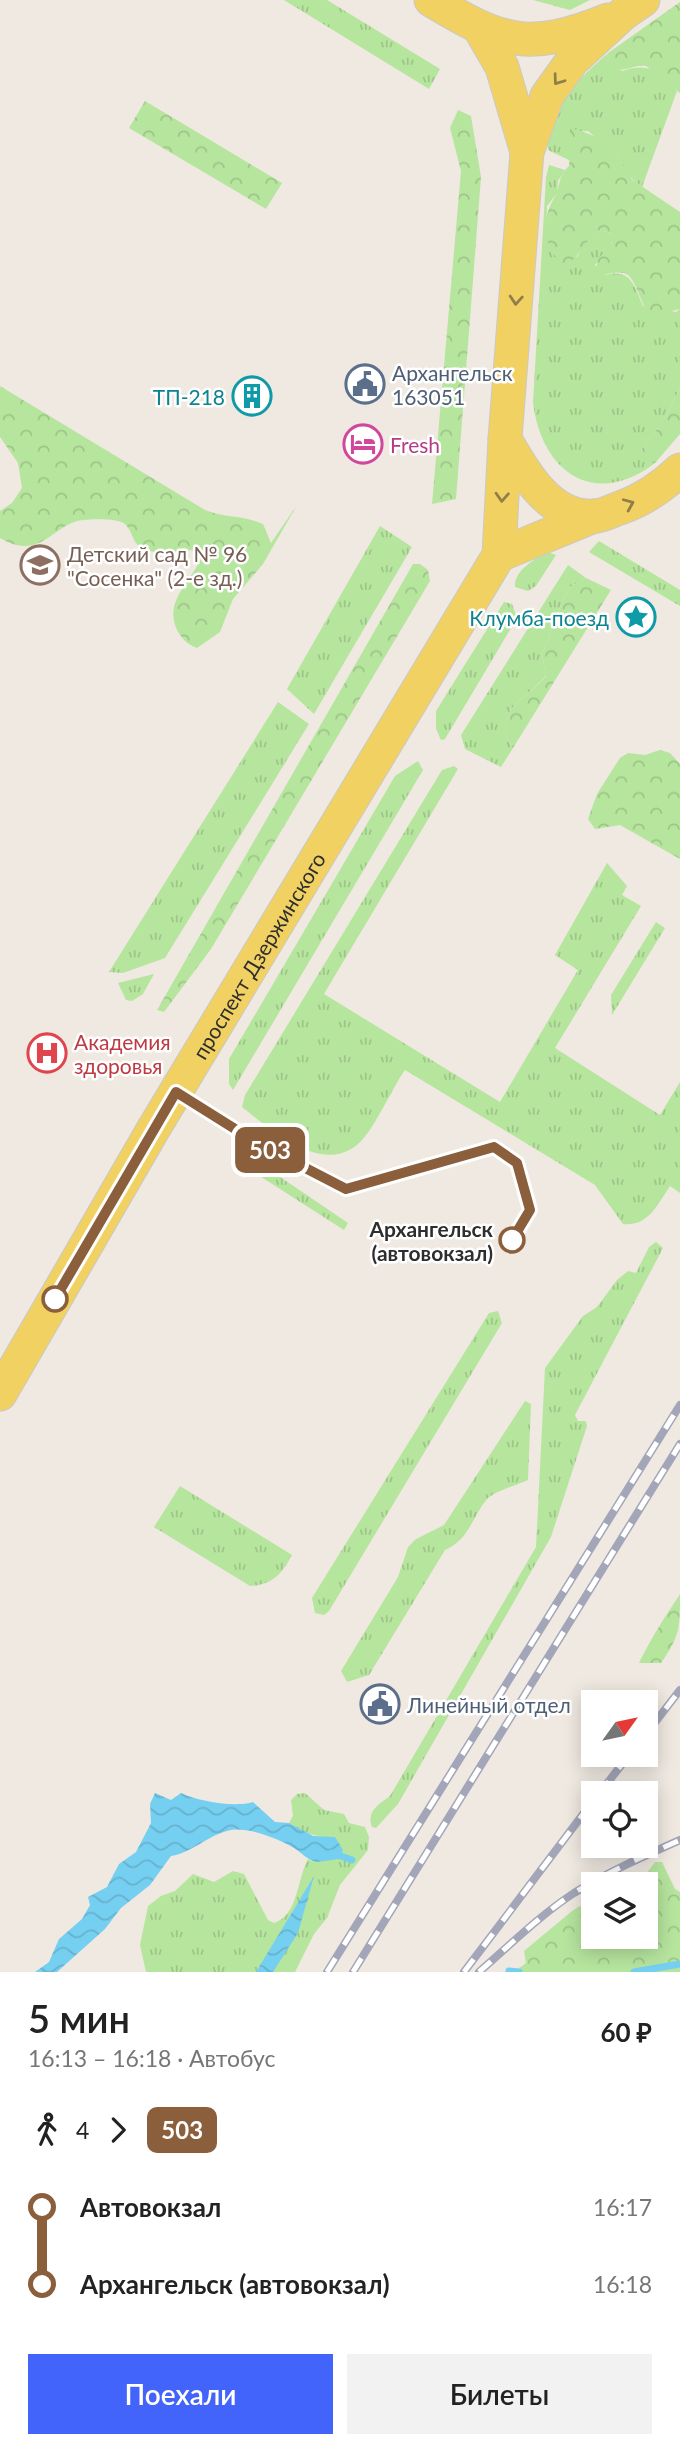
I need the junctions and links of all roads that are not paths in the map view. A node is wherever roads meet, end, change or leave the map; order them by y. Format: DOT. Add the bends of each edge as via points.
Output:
graph roads {
  1 [pos="431,0"];
  2 [pos="633,7"];
  3 [pos="480,29"];
  4 [pos="527,152"];
  5 [pos="505,439"];
  6 [pos="680,470"];
  7 [pos="594,516"];
  8 [pos="499,555"];
  9 [pos="0,1394"];
  1 -- 3 [label="main road"];
  2 -- 3 [label="main road" via="576,33 540,41"];
  2 -- 4 [label="main road, one-way" via="572,61 547,96"];
  3 -- 4 [label="main road" via="502,67"];
  4 -- 5 [label="main road, one-way"];
  5 -- 7 [label="main road" via="525,474 547,498 566,510"];
  5 -- 8 [label="main road, one-way"];
  7 -- 6 [label="main road, one-way" via="647,496"];
  7 -- 8 [label="main road"];
  8 -- 9 [label="main road, проспект Дзержинского" via="154,1128"];
}
